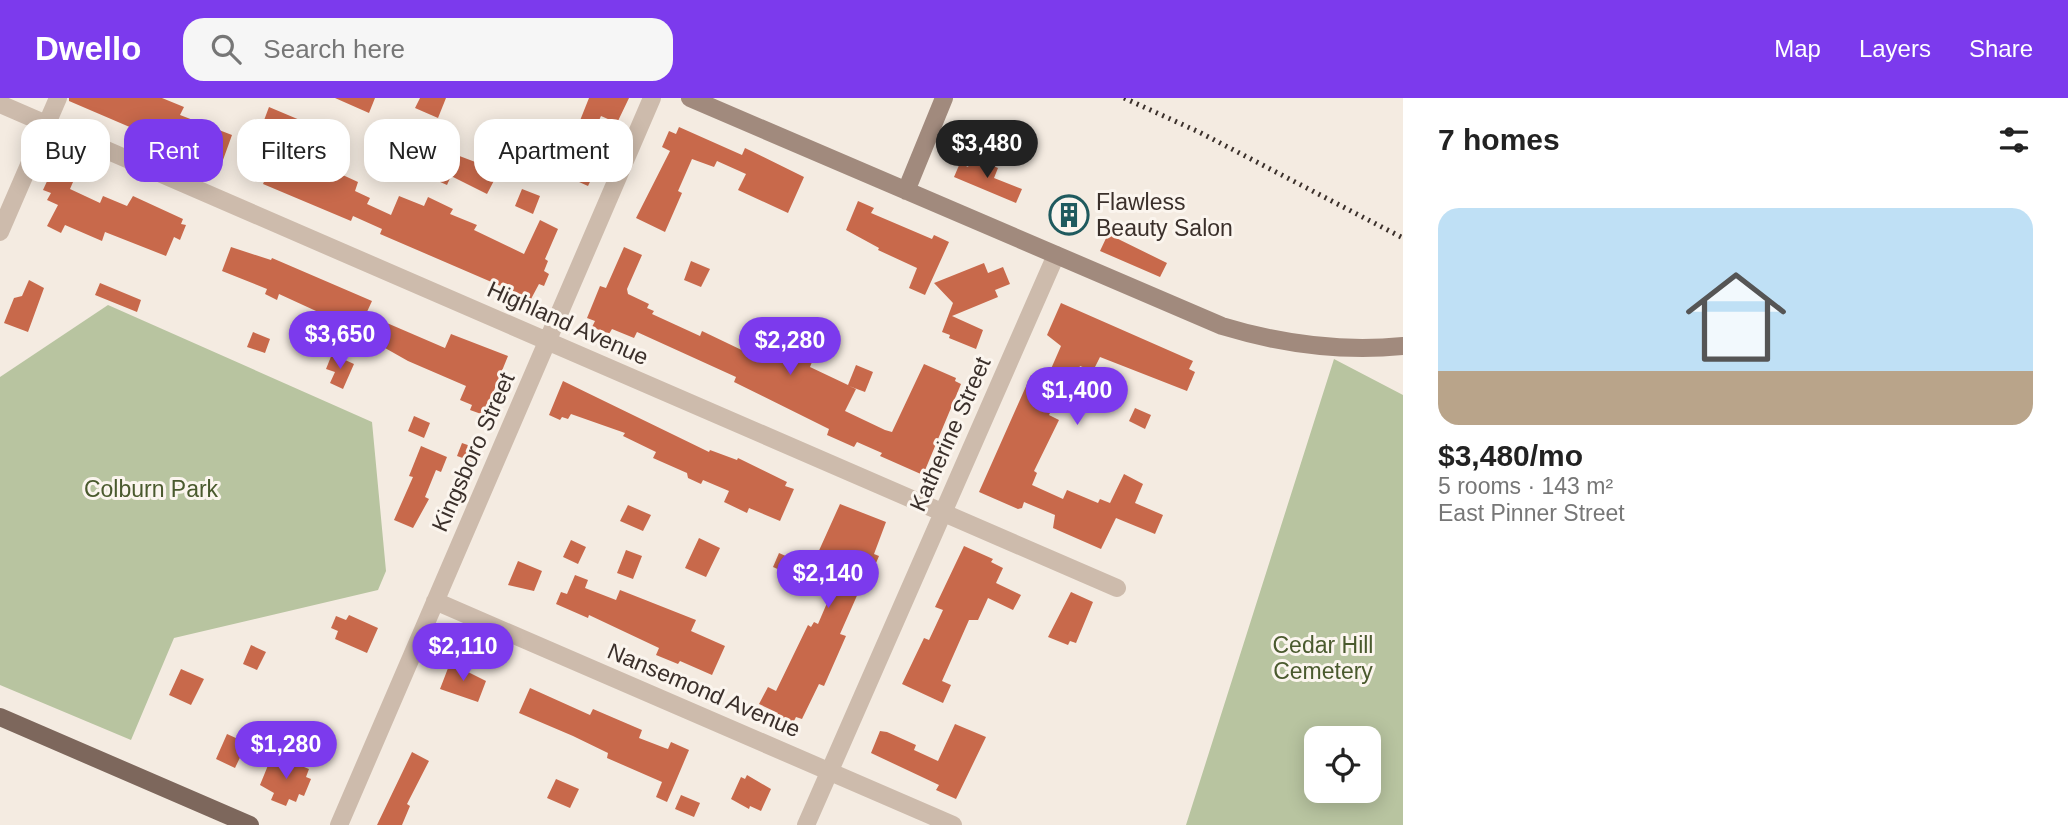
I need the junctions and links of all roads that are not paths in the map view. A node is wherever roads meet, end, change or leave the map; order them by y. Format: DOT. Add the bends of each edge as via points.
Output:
graph roads {
  1 [pos="58,98"];
  2 [pos="652,98"];
  3 [pos="690,98"];
  4 [pos="944,98"];
  5 [pos="0,104"];
  6 [pos="35,119"];
  7 [pos="49,119"];
  8 [pos="110,151"];
  9 [pos="22,182"];
  10 [pos="906,191"];
  11 [pos="0,232"];
  12 [pos="1056,255"];
  13 [pos="548,341"];
  14 [pos="1403,346"];
  15 [pos="942,512"];
  16 [pos="1117,588"];
  17 [pos="435,601"];
  18 [pos="0,717"];
  19 [pos="829,771"];
  20 [pos="250,825"];
  21 [pos="339,825"];
  22 [pos="806,825"];
  23 [pos="953,825"];
  1 -- 7 [label="street"];
  2 -- 13 [label="street, Kingsboro Street"];
  3 -- 10 [label="main road"];
  4 -- 10 [label="main road"];
  5 -- 6 [label="street, Highland Avenue"];
  8 -- 13 [label="street, Highland Avenue"];
  9 -- 11 [label="street"];
  10 -- 12 [label="main road"];
  12 -- 14 [label="main road" via="1222,326 1340,348"];
  12 -- 15 [label="street, Katherine Street"];
  13 -- 15 [label="street, Highland Avenue"];
  13 -- 17 [label="street, Kingsboro Street"];
  15 -- 16 [label="street, Highland Avenue"];
  15 -- 19 [label="street, Katherine Street"];
  17 -- 19 [label="street, Nansemond Avenue"];
  17 -- 21 [label="street, Kingsboro Street"];
  18 -- 20 [label="main road"];
  19 -- 22 [label="street, Katherine Street"];
  19 -- 23 [label="street, Nansemond Avenue"];
}
